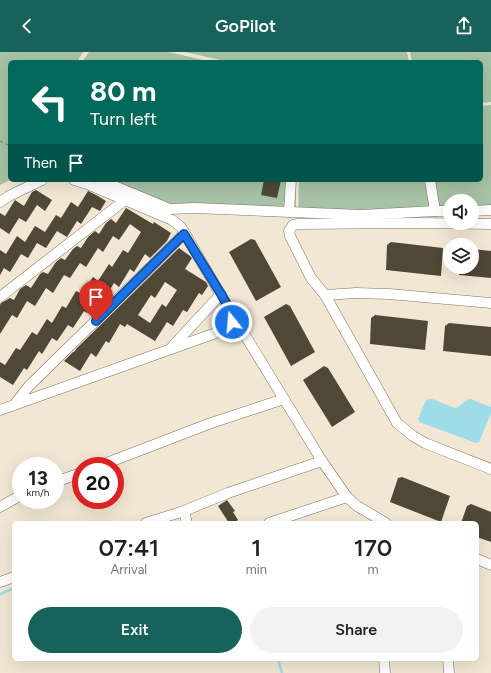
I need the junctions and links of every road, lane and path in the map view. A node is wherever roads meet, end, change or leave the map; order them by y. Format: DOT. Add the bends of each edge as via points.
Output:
graph roads {
  1 [pos="38,182"];
  2 [pos="80,182"];
  3 [pos="105,182"];
  4 [pos="291,182"];
  5 [pos="430,182"];
  6 [pos="125,200"];
  7 [pos="0,202"];
  8 [pos="491,210"];
  9 [pos="435,211"];
  10 [pos="443,211"];
  11 [pos="479,211"];
  12 [pos="289,212"];
  13 [pos="491,224"];
  14 [pos="184,234"];
  15 [pos="221,294"];
  16 [pos="325,295"];
  17 [pos="0,297"];
  18 [pos="491,303"];
  19 [pos="232,314"];
  20 [pos="170,349"];
  21 [pos="284,399"];
  22 [pos="15,404"];
  23 [pos="0,410"];
  24 [pos="122,457"];
  25 [pos="322,461"];
  26 [pos="491,469"];
  27 [pos="347,497"];
  28 [pos="12,500"];
  29 [pos="0,507"];
  30 [pos="184,511"];
  31 [pos="152,521"];
  32 [pos="186,521"];
  33 [pos="275,521"];
  34 [pos="378,521"];
  35 [pos="479,560"];
  36 [pos="491,565"];
  37 [pos="12,578"];
  38 [pos="0,582"];
  39 [pos="384,661"];
  40 [pos="448,661"];
  41 [pos="385,673"];
  42 [pos="449,673"];
  1 -- 7 [label="street"];
  2 -- 6 [label="street"];
  3 -- 12 [label="street" via="170,209"];
  4 -- 12 [label="street"];
  5 -- 9 [label="street"];
  6 -- 14 [label="street" via="172,220 181,227"];
  6 -- 17 [label="street"];
  8 -- 11 [label="street"];
  9 -- 10 [label="street"];
  9 -- 12 [label="street" via="361,215"];
  13 -- 16 [label="street" via="294,225 289,231 290,236 311,278"];
  14 -- 15 [label="street"];
  14 -- 22 [label="street" via="29,386"];
  15 -- 19 [label="street"];
  15 -- 20 [label="street"];
  16 -- 18 [label="street" via="389,294"];
  16 -- 26 [label="street" via="397,423 425,443"];
  19 -- 20 [label="street" via="232,322 227,329"];
  19 -- 21 [label="street"];
  20 -- 22 [label="street"];
  21 -- 24 [label="street" via="211,423"];
  21 -- 25 [label="street"];
  22 -- 23 [label="street"];
  25 -- 27 [label="street"];
  25 -- 30 [label="street"];
  27 -- 33 [label="street"];
  27 -- 34 [label="street"];
  28 -- 29 [label="street"];
  30 -- 31 [label="street"];
  30 -- 32 [label="street"];
  35 -- 36 [label="street"];
  37 -- 38 [label="street"];
  39 -- 41 [label="street"];
  40 -- 42 [label="street"];
}
